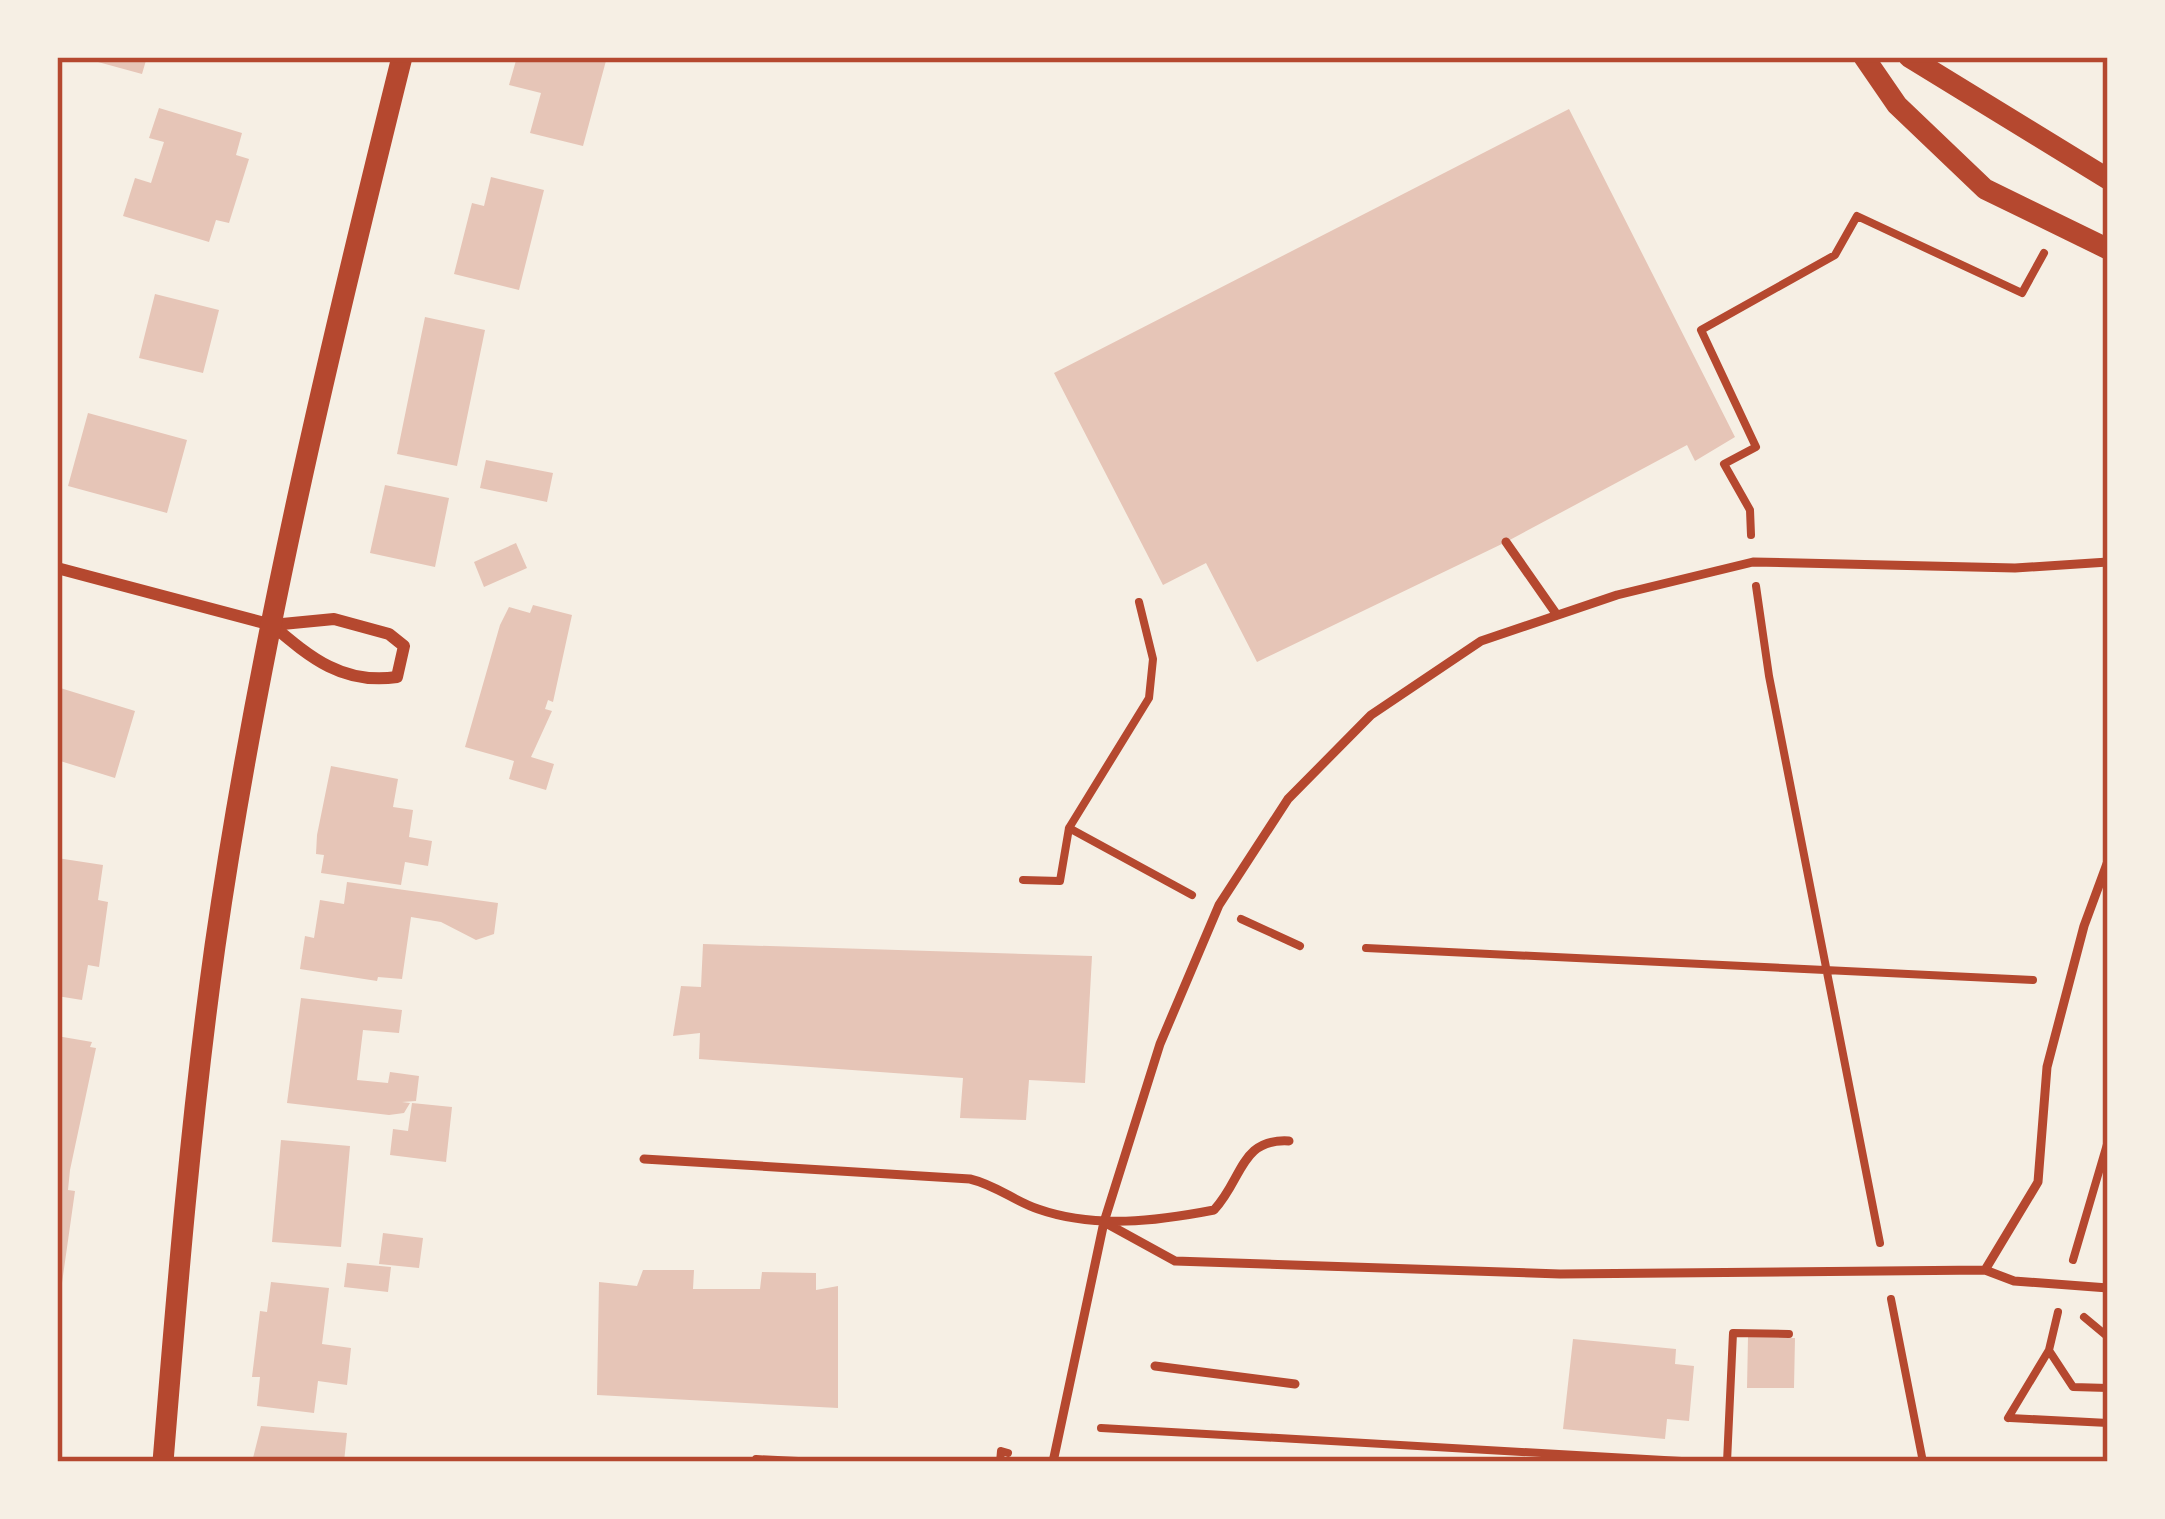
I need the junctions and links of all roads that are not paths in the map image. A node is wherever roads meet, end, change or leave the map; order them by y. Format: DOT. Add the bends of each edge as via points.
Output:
graph roads {
  1 [pos="402,57"];
  2 [pos="1864,57"];
  3 [pos="1909,57"];
  4 [pos="2108,179"];
  5 [pos="2108,249"];
  6 [pos="1506,542"];
  7 [pos="2108,562"];
  8 [pos="57,568"];
  9 [pos="1557,615"];
  10 [pos="272,625"];
  11 [pos="2108,861"];
  12 [pos="1289,1141"];
  13 [pos="644,1159"];
  14 [pos="1104,1222"];
  15 [pos="1985,1270"];
  16 [pos="2108,1288"];
  17 [pos="1155,1366"];
  18 [pos="1294,1384"];
  19 [pos="163,1462"];
  20 [pos="1053,1462"];
  1 -- 10 [label="street"];
  2 -- 5 [label="street" via="1898,104 1984,189"];
  3 -- 4 [label="street"];
  6 -- 9 [label="lane"];
  7 -- 9 [label="lane" via="1753,562"];
  8 -- 10 [label="street"];
  9 -- 14 [label="lane" via="1481,641 1371,715 1288,799 1219,904 1160,1044"];
  10 -- 10 [label="street" via="334,619 389,634 404,646 397,676 369,681 320,665"];
  10 -- 19 [label="street" via="215,946"];
  11 -- 15 [label="lane" via="2047,1067 2038,1181"];
  12 -- 14 [label="lane" via="1264,1139 1248,1151 1214,1210"];
  13 -- 14 [label="lane" via="970,1179 1040,1210"];
  14 -- 15 [label="lane" via="1174,1261 1560,1274"];
  14 -- 20 [label="lane"];
  15 -- 16 [label="lane" via="2014,1281"];
  17 -- 18 [label="lane"];
}
